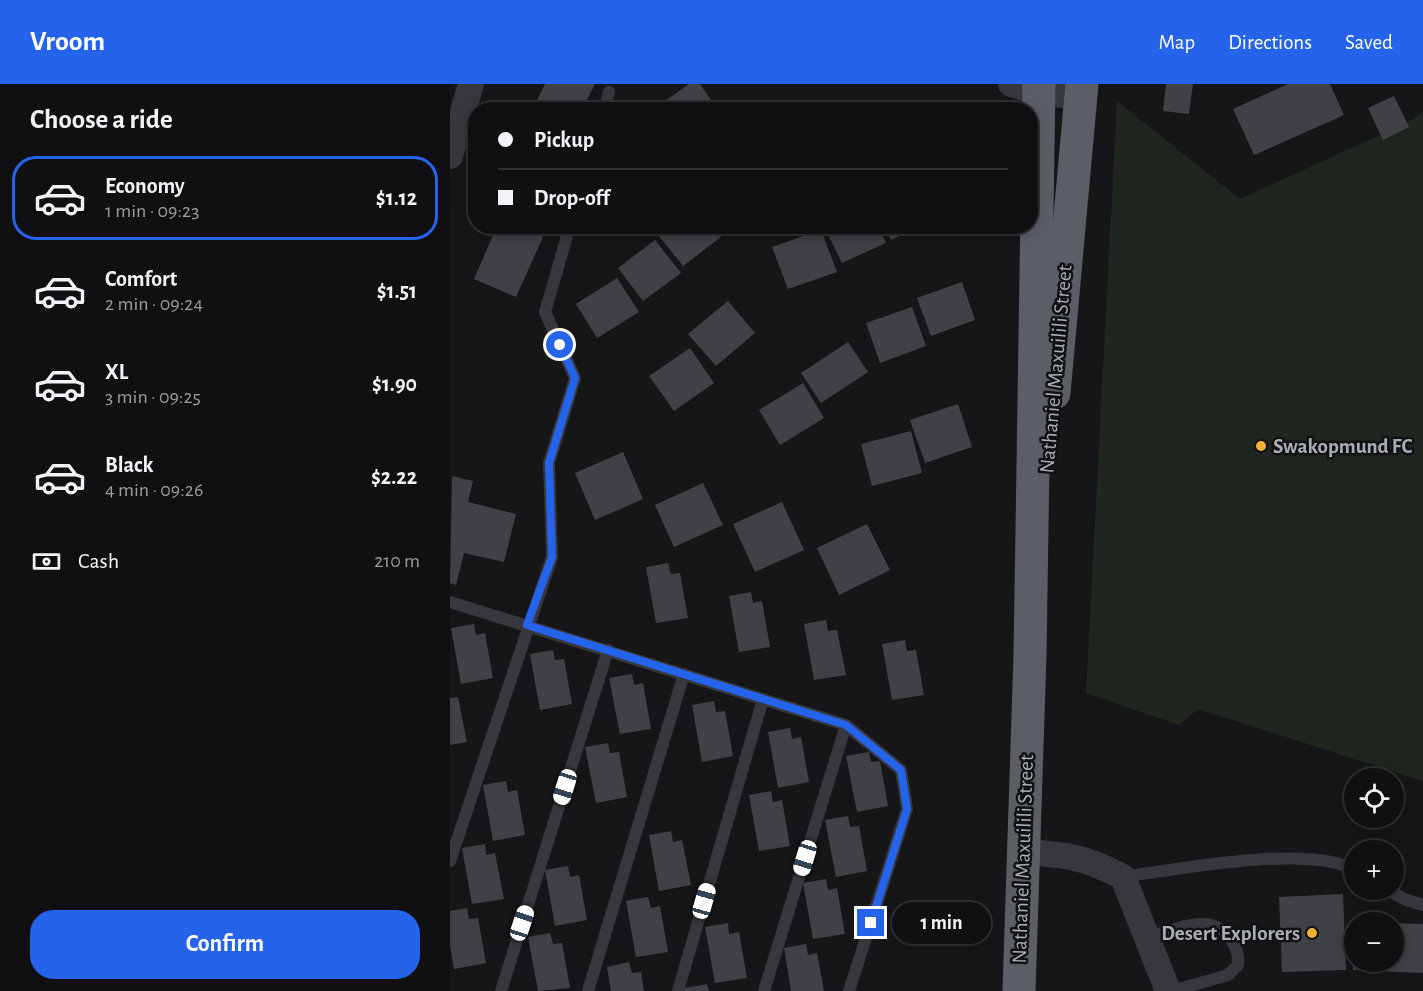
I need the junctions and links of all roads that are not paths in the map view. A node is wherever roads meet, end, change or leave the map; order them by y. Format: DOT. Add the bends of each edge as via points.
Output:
graph roads {
  1 [pos="471,84"];
  2 [pos="1030,87"];
  3 [pos="1081,91"];
  4 [pos="609,92"];
  5 [pos="606,102"];
  6 [pos="450,156"];
  7 [pos="568,234"];
  8 [pos="1030,234"];
  9 [pos="450,602"];
  10 [pos="527,625"];
  11 [pos="608,650"];
  12 [pos="1030,654"];
  13 [pos="684,674"];
  14 [pos="763,699"];
  15 [pos="846,725"];
  16 [pos="1024,852"];
  17 [pos="450,861"];
  18 [pos="1344,865"];
  19 [pos="1123,877"];
  20 [pos="1404,899"];
  21 [pos="1423,905"];
  22 [pos="1147,938"];
  23 [pos="501,991"];
  24 [pos="588,991"];
  25 [pos="678,991"];
  26 [pos="764,991"];
  27 [pos="849,991"];
  28 [pos="1019,991"];
  29 [pos="1170,991"];
  1 -- 6 [label="street"];
  2 -- 3 [label="street"];
  3 -- 12 [label="highway, Nathaniel Maxuilili Street"];
  4 -- 5 [label="lane"];
  7 -- 10 [label="lane" via="545,312 575,378 549,463 552,557"];
  8 -- 12 [label="highway, Nathaniel Maxuilili Street"];
  9 -- 10 [label="lane"];
  10 -- 11 [label="lane"];
  10 -- 17 [label="lane"];
  11 -- 13 [label="lane"];
  11 -- 23 [label="lane"];
  12 -- 16 [label="highway, Nathaniel Maxuilili Street"];
  13 -- 14 [label="lane"];
  13 -- 24 [label="lane"];
  14 -- 15 [label="lane"];
  14 -- 25 [label="lane"];
  15 -- 26 [label="lane"];
  15 -- 27 [label="lane" via="901,770 907,809"];
  16 -- 19 [label="street" via="1090,860"];
  16 -- 28 [label="highway, Nathaniel Maxuilili Street"];
  18 -- 19 [label="lane" via="1302,857"];
  19 -- 22 [label="street"];
  20 -- 21 [label="lane"];
  22 -- 29 [label="street"];
  22 -- 29 [label="lane" via="1188,925 1215,925 1228,934 1239,955 1238,965 1228,975"];
}
